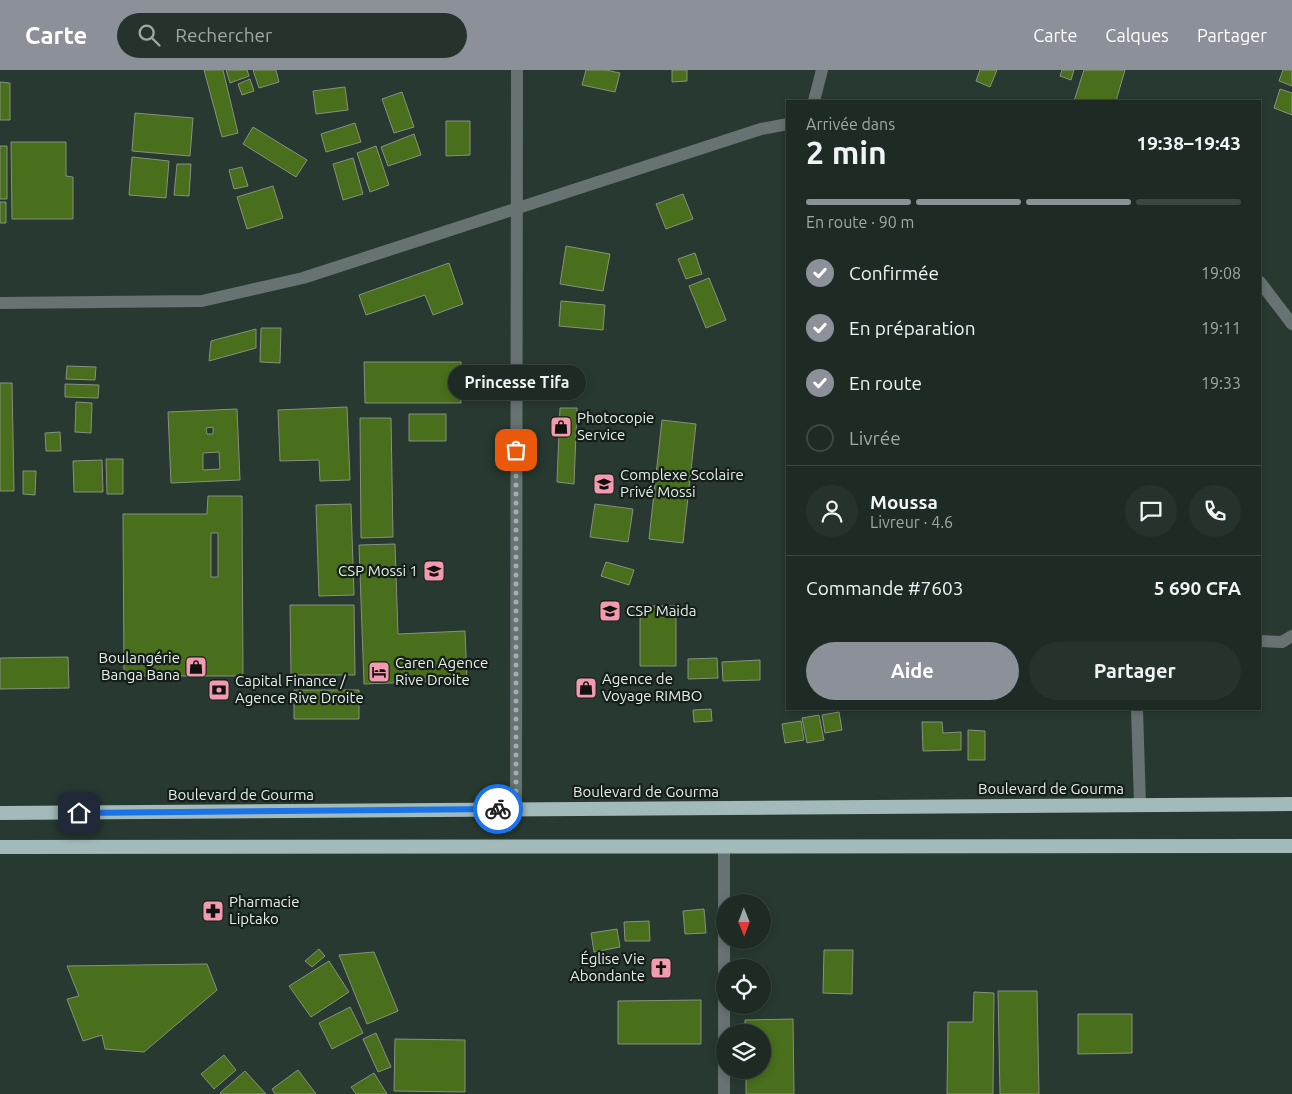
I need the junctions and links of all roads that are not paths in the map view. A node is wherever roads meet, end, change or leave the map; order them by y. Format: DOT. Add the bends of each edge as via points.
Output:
graph roads {
  1 [pos="517,70"];
  2 [pos="822,70"];
  3 [pos="814,100"];
  4 [pos="786,124"];
  5 [pos="516,210"];
  6 [pos="1261,283"];
  7 [pos="0,303"];
  8 [pos="1292,324"];
  9 [pos="1292,636"];
  10 [pos="1261,641"];
  11 [pos="1137,710"];
  12 [pos="1140,804"];
  13 [pos="1292,804"];
  14 [pos="516,809"];
  15 [pos="0,813"];
  16 [pos="1292,846"];
  17 [pos="0,847"];
  18 [pos="724,847"];
  19 [pos="724,1094"];
  1 -- 5 [label="street"];
  2 -- 3 [label="street"];
  4 -- 5 [label="street" via="761,129"];
  5 -- 7 [label="street" via="303,278 202,301"];
  5 -- 14 [label="street"];
  6 -- 8 [label="street"];
  9 -- 10 [label="street" via="1282,642"];
  11 -- 12 [label="street"];
  12 -- 13 [label="highway, Boulevard de Gourma"];
  12 -- 14 [label="highway, Boulevard de Gourma"];
  14 -- 15 [label="highway, Boulevard de Gourma"];
  16 -- 18 [label="highway"];
  17 -- 18 [label="highway"];
  18 -- 19 [label="street"];
}
